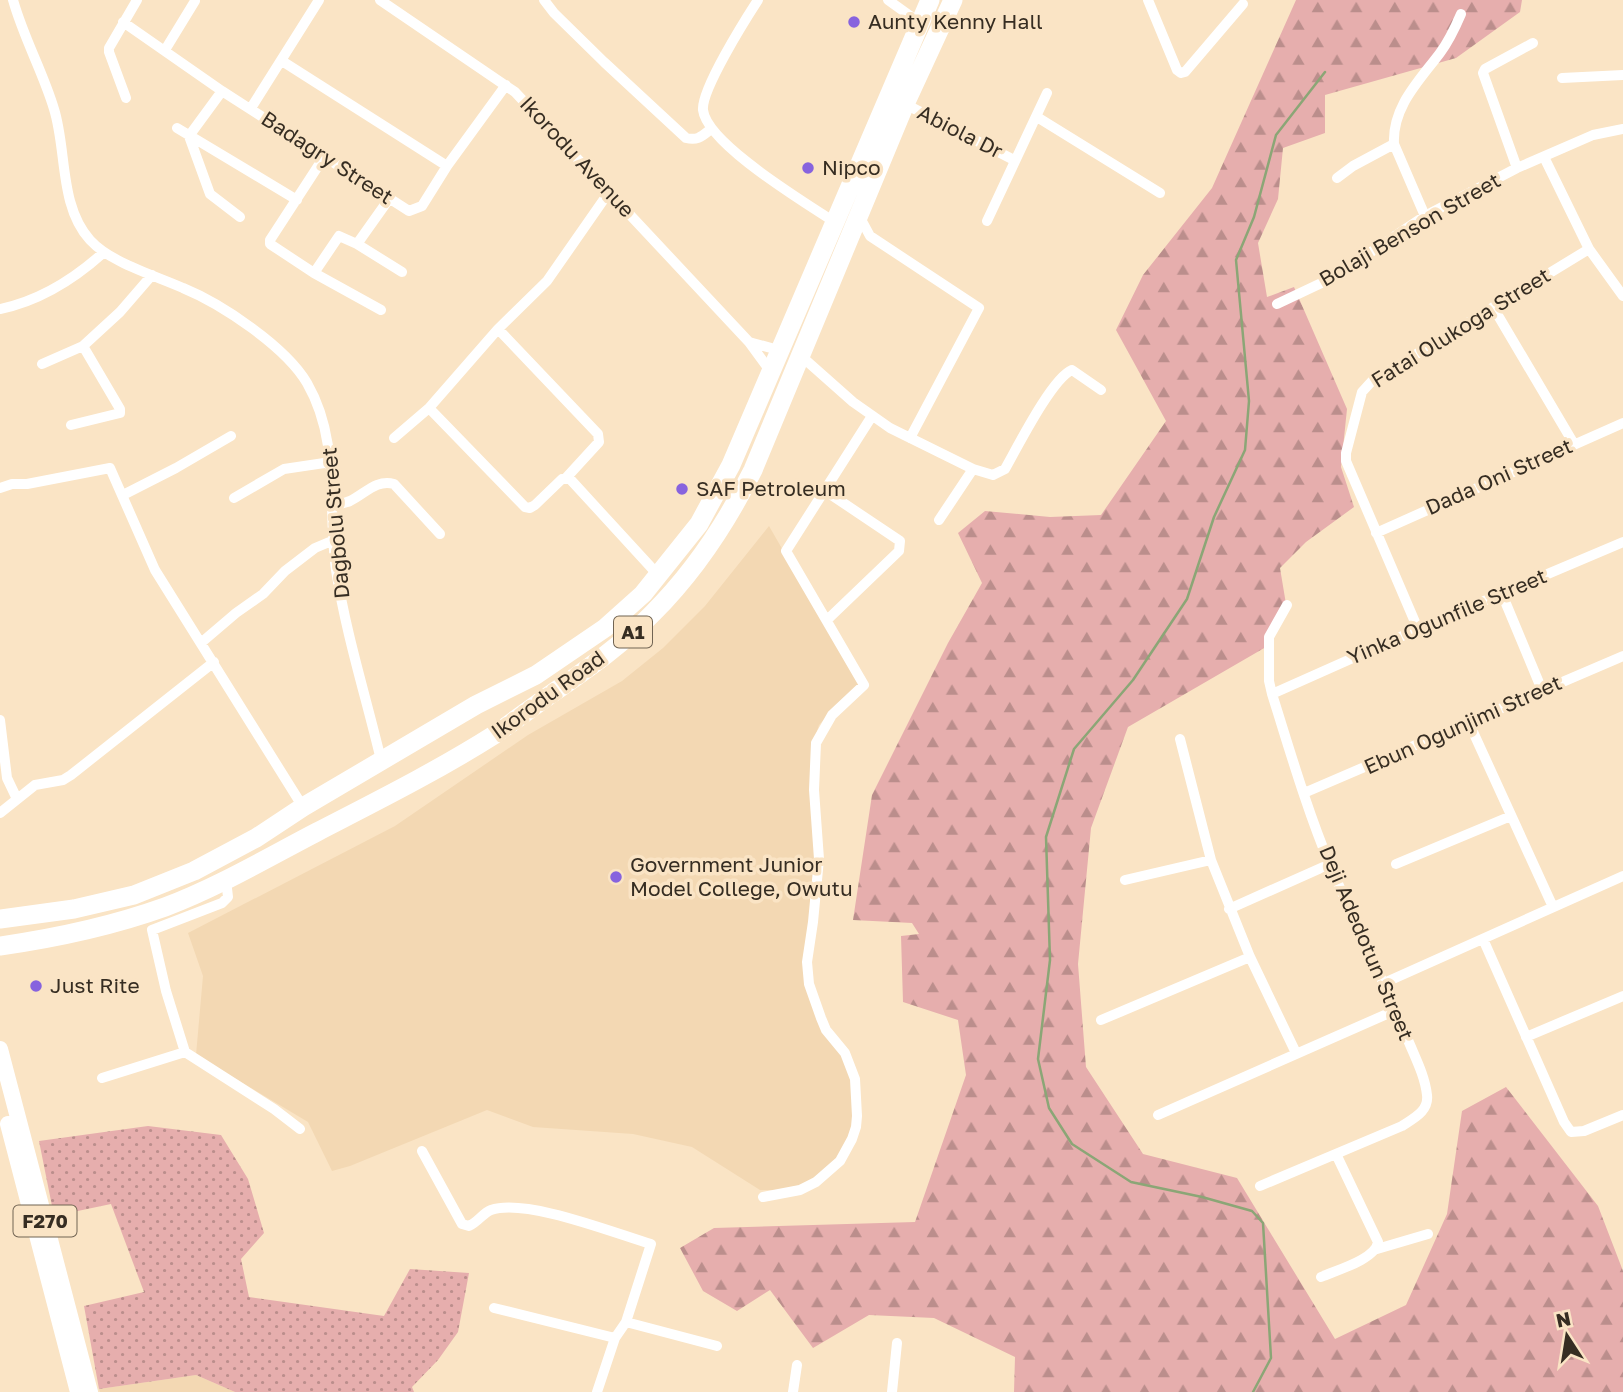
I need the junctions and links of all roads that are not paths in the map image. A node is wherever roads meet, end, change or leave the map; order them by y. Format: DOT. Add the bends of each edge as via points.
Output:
graph roads {
  1 [pos="13,0"];
  2 [pos="137,0"];
  3 [pos="319,0"];
  4 [pos="380,0"];
  5 [pos="544,0"];
  6 [pos="930,0"];
  7 [pos="953,0"];
  8 [pos="1148,0"];
  9 [pos="195,1"];
  10 [pos="755,1"];
  11 [pos="895,2"];
  12 [pos="1243,4"];
  13 [pos="1461,15"];
  14 [pos="123,22"];
  15 [pos="920,23"];
  16 [pos="1533,43"];
  17 [pos="165,50"];
  18 [pos="282,61"];
  19 [pos="1623,75"];
  20 [pos="1562,78"];
  21 [pos="506,85"];
  22 [pos="222,91"];
  23 [pos="1047,93"];
  24 [pos="125,98"];
  25 [pos="905,104"];
  26 [pos="251,108"];
  27 [pos="1037,117"];
  28 [pos="177,128"];
  29 [pos="1623,129"];
  30 [pos="711,130"];
  31 [pos="189,136"];
  32 [pos="1394,144"];
  33 [pos="1544,157"];
  34 [pos="324,158"];
  35 [pos="1014,160"];
  36 [pos="447,166"];
  37 [pos="1517,168"];
  38 [pos="1337,178"];
  39 [pos="610,192"];
  40 [pos="1160,193"];
  41 [pos="389,199"];
  42 [pos="297,200"];
  43 [pos="1425,216"];
  44 [pos="240,218"];
  45 [pos="857,218"];
  46 [pos="987,221"];
  47 [pos="836,223"];
  48 [pos="357,244"];
  49 [pos="1589,248"];
  50 [pos="103,253"];
  51 [pos="402,272"];
  52 [pos="314,273"];
  53 [pos="152,275"];
  54 [pos="1621,291"];
  55 [pos="1277,304"];
  56 [pos="1493,307"];
  57 [pos="0,309"];
  58 [pos="381,310"];
  59 [pos="498,329"];
  60 [pos="749,342"];
  61 [pos="83,346"];
  62 [pos="791,353"];
  63 [pos="42,364"];
  64 [pos="772,373"];
  65 [pos="1101,390"];
  66 [pos="429,408"];
  67 [pos="872,416"];
  68 [pos="1623,423"];
  69 [pos="71,425"];
  70 [pos="231,436"];
  71 [pos="394,438"];
  72 [pos="910,438"];
  73 [pos="1574,444"];
  74 [pos="331,462"];
  75 [pos="973,468"];
  76 [pos="566,478"];
  77 [pos="0,488"];
  78 [pos="824,490"];
  79 [pos="123,495"];
  80 [pos="234,498"];
  81 [pos="333,506"];
  82 [pos="939,520"];
  83 [pos="1377,533"];
  84 [pos="440,534"];
  85 [pos="334,540"];
  86 [pos="1623,541"];
  87 [pos="659,576"];
  88 [pos="1502,594"];
  89 [pos="1287,605"];
  90 [pos="827,620"];
  91 [pos="1418,629"];
  92 [pos="202,642"];
  93 [pos="1623,657"];
  94 [pos="214,662"];
  95 [pos="1542,690"];
  96 [pos="1272,694"];
  97 [pos="0,720"];
  98 [pos="1469,723"];
  99 [pos="1180,739"];
  100 [pos="381,760"];
  101 [pos="1304,793"];
  102 [pos="17,799"];
  103 [pos="303,807"];
  104 [pos="0,813"];
  105 [pos="1511,816"];
  106 [pos="1211,860"];
  107 [pos="1329,864"];
  108 [pos="1396,864"];
  109 [pos="1623,876"];
  110 [pos="226,880"];
  111 [pos="1125,880"];
  112 [pos="1553,906"];
  113 [pos="1229,909"];
  114 [pos="0,919"];
  115 [pos="1483,939"];
  116 [pos="5,948"];
  117 [pos="1250,957"];
  118 [pos="1384,983"];
  119 [pos="1623,996"];
  120 [pos="1396,1010"];
  121 [pos="1101,1020"];
  122 [pos="1526,1037"];
  123 [pos="0,1049"];
  124 [pos="185,1052"];
  125 [pos="1296,1053"];
  126 [pos="102,1078"];
  127 [pos="0,1091"];
  128 [pos="1158,1115"];
  129 [pos="1623,1115"];
  130 [pos="300,1129"];
  131 [pos="422,1151"];
  132 [pos="1336,1154"];
  133 [pos="1260,1186"];
  134 [pos="763,1197"];
  135 [pos="1428,1234"];
  136 [pos="1377,1249"];
  137 [pos="1321,1278"];
  138 [pos="494,1308"];
  139 [pos="626,1322"];
  140 [pos="615,1338"];
  141 [pos="897,1343"];
  142 [pos="717,1346"];
  143 [pos="797,1365"];
  144 [pos="78,1392"];
  145 [pos="90,1392"];
  146 [pos="597,1392"];
  147 [pos="793,1392"];
  148 [pos="892,1392"];
  1 -- 50 [label="street, Dagbolu Street" via="54,107 74,212 84,233"];
  2 -- 14 [label="street"];
  3 -- 18 [label="street"];
  4 -- 21 [label="street, Ikorodu Avenue"];
  5 -- 30 [label="street" via="687,138 694,140"];
  6 -- 15 [label="highway, Ikorodu Road / A1"];
  7 -- 25 [label="highway, Ikorodu Road / A1"];
  8 -- 12 [label="street" via="1181,73"];
  9 -- 17 [label="street"];
  10 -- 30 [label="street" via="705,99 703,108"];
  11 -- 15 [label="street"];
  13 -- 32 [label="street" via="1451,37 1406,98 1396,119"];
  14 -- 17 [label="street, Badagry Street"];
  14 -- 24 [label="street" via="109,52"];
  15 -- 47 [label="highway, Ikorodu Road / A1"];
  16 -- 37 [label="street" via="1483,73"];
  17 -- 22 [label="street, Badagry Street"];
  18 -- 26 [label="street"];
  18 -- 36 [label="street"];
  19 -- 20 [label="street"];
  21 -- 36 [label="street, Badagry Street"];
  21 -- 39 [label="street, Ikorodu Avenue"];
  22 -- 26 [label="street, Badagry Street"];
  22 -- 31 [label="street"];
  23 -- 27 [label="street"];
  25 -- 35 [label="street, Abiola Dr"];
  25 -- 45 [label="highway, Ikorodu Road / A1"];
  26 -- 34 [label="street, Badagry Street"];
  27 -- 35 [label="street"];
  27 -- 40 [label="street"];
  28 -- 31 [label="street"];
  29 -- 33 [label="street, Bolaji Benson Street" via="1593,135"];
  30 -- 47 [label="street" via="736,153"];
  31 -- 42 [label="street"];
  31 -- 44 [label="street" via="210,194"];
  32 -- 38 [label="street"];
  32 -- 43 [label="street"];
  33 -- 37 [label="street, Bolaji Benson Street"];
  33 -- 49 [label="street"];
  34 -- 41 [label="street, Badagry Street"];
  34 -- 42 [label="street"];
  35 -- 46 [label="street"];
  36 -- 41 [label="street, Badagry Street" via="422,206 409,211"];
  37 -- 43 [label="street, Bolaji Benson Street"];
  39 -- 59 [label="street" via="547,281"];
  39 -- 60 [label="street, Ikorodu Avenue"];
  41 -- 48 [label="street"];
  42 -- 52 [label="street" via="270,244"];
  43 -- 55 [label="street, Bolaji Benson Street" via="1332,278"];
  45 -- 62 [label="highway, Ikorodu Road / A1"];
  45 -- 72 [label="street" via="870,236 979,308"];
  47 -- 62 [label="highway, Ikorodu Road / A1"];
  48 -- 51 [label="street"];
  48 -- 52 [label="street" via="337,237"];
  49 -- 54 [label="street"];
  49 -- 56 [label="street, Fatai Olukoga Street"];
  50 -- 53 [label="street, Dagbolu Street"];
  50 -- 57 [label="street" via="46,293"];
  52 -- 58 [label="street"];
  53 -- 61 [label="street" via="120,313"];
  53 -- 74 [label="street, Dagbolu Street" via="215,302 292,364 316,402"];
  56 -- 73 [label="street"];
  56 -- 83 [label="street, Fatai Olukoga Street" via="1362,391 1346,461"];
  59 -- 66 [label="street"];
  59 -- 76 [label="street" via="598,434 599,442"];
  60 -- 62 [label="street"];
  60 -- 64 [label="street, Ikorodu Avenue"];
  61 -- 63 [label="street"];
  61 -- 69 [label="street" via="120,413"];
  62 -- 64 [label="highway, Ikorodu Road / A1"];
  62 -- 67 [label="street"];
  62 -- 110 [label="highway, Ikorodu Road / A1" via="753,470 739,498 695,566 632,633 494,735"];
  64 -- 87 [label="highway, Ikorodu Road / A1" via="715,498"];
  65 -- 75 [label="street" via="1068,371 1005,469 993,475"];
  66 -- 71 [label="street"];
  66 -- 76 [label="street" via="525,507 535,505"];
  67 -- 72 [label="street"];
  67 -- 78 [label="street"];
  68 -- 73 [label="street, Dada Oni Street"];
  70 -- 79 [label="street"];
  72 -- 75 [label="street"];
  73 -- 83 [label="street, Dada Oni Street"];
  74 -- 80 [label="street" via="284,469"];
  74 -- 81 [label="street, Dagbolu Street"];
  75 -- 82 [label="street"];
  76 -- 87 [label="street"];
  77 -- 79 [label="street" via="110,468"];
  78 -- 90 [label="street" via="786,551"];
  78 -- 90 [label="street" via="901,544"];
  79 -- 92 [label="street" via="155,570"];
  81 -- 84 [label="street" via="387,482"];
  81 -- 85 [label="street, Dagbolu Street"];
  83 -- 91 [label="street, Fatai Olukoga Street"];
  85 -- 92 [label="street" via="285,571"];
  85 -- 100 [label="street, Dagbolu Street" via="344,610"];
  86 -- 88 [label="street, Yinka Ogunfile Street"];
  87 -- 100 [label="highway, Ikorodu Road / A1" via="623,613 566,656"];
  88 -- 91 [label="street, Yinka Ogunfile Street"];
  88 -- 95 [label="street"];
  89 -- 96 [label="street, Deji Adedotun Street" via="1269,637"];
  90 -- 134 [label="street" via="864,685 832,715 816,743 819,859 807,972 826,1030 845,1053 855,1079 858,1116 846,1152 829,1171 800,1190"];
  91 -- 96 [label="street, Yinka Ogunfile Street"];
  92 -- 94 [label="street"];
  93 -- 95 [label="street, Ebun Ogunjimi Street"];
  94 -- 102 [label="street" via="71,775 35,785"];
  94 -- 103 [label="street"];
  95 -- 98 [label="street, Ebun Ogunjimi Street"];
  96 -- 101 [label="street, Deji Adedotun Street"];
  97 -- 102 [label="street" via="7,778"];
  98 -- 101 [label="street, Ebun Ogunjimi Street"];
  98 -- 105 [label="street"];
  99 -- 106 [label="street"];
  100 -- 103 [label="highway, Ikorodu Road / A1"];
  101 -- 107 [label="street, Deji Adedotun Street"];
  102 -- 104 [label="street"];
  103 -- 114 [label="highway, Ikorodu Road / A1" via="221,858 160,886 74,909"];
  105 -- 108 [label="street"];
  105 -- 112 [label="street"];
  106 -- 111 [label="street"];
  106 -- 113 [label="street"];
  107 -- 113 [label="street"];
  107 -- 118 [label="street, Deji Adedotun Street"];
  109 -- 112 [label="street"];
  110 -- 116 [label="highway, Ikorodu Road / A1" via="123,921"];
  110 -- 124 [label="street" via="228,897 222,903 152,930"];
  112 -- 115 [label="street"];
  113 -- 117 [label="street"];
  115 -- 118 [label="street"];
  115 -- 122 [label="street"];
  117 -- 121 [label="street"];
  117 -- 125 [label="street"];
  118 -- 120 [label="street, Deji Adedotun Street"];
  119 -- 122 [label="street"];
  120 -- 125 [label="street"];
  120 -- 132 [label="street, Deji Adedotun Street" via="1423,1078 1426,1105 1402,1126"];
  122 -- 129 [label="street" via="1571,1132 1584,1132"];
  123 -- 145 [label="main road, F270"];
  124 -- 126 [label="street"];
  124 -- 130 [label="street"];
  125 -- 128 [label="street"];
  127 -- 144 [label="main road, F270"];
  131 -- 139 [label="street" via="462,1224 469,1226 495,1209 523,1209 651,1244"];
  132 -- 133 [label="street, Deji Adedotun Street"];
  132 -- 136 [label="street" via="1378,1242"];
  135 -- 136 [label="street"];
  136 -- 137 [label="street"];
  138 -- 140 [label="street"];
  139 -- 140 [label="street"];
  139 -- 142 [label="street"];
  140 -- 146 [label="street"];
  141 -- 148 [label="street"];
  143 -- 147 [label="street"];
}
